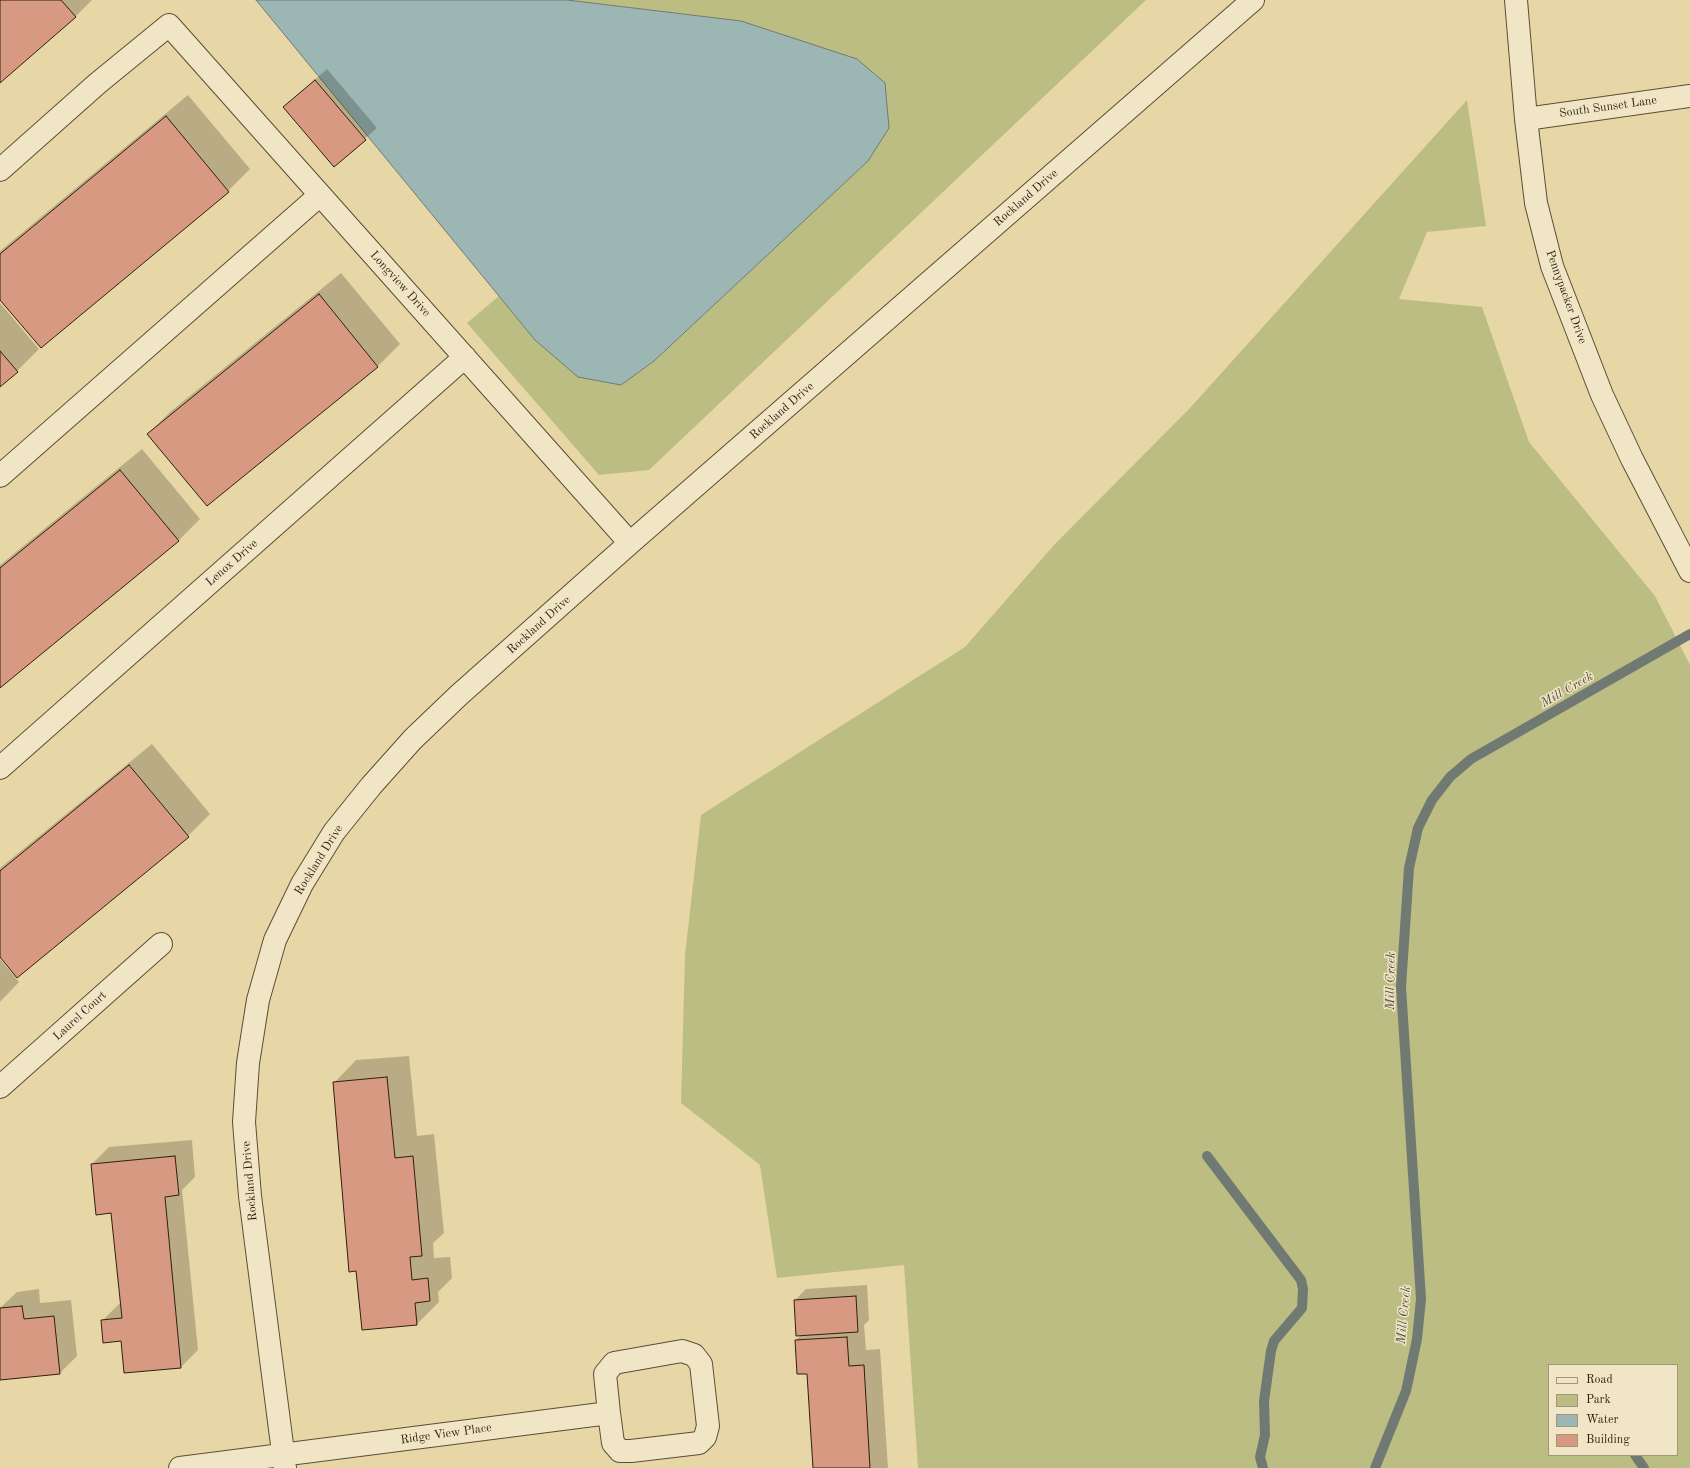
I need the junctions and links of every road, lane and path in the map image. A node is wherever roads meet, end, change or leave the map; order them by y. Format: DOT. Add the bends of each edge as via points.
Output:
graph roads {
  1 [pos="1253,0"];
  2 [pos="1516,0"];
  3 [pos="1690,96"];
  4 [pos="1526,118"];
  5 [pos="0,170"];
  6 [pos="320,194"];
  7 [pos="465,357"];
  8 [pos="0,476"];
  9 [pos="630,543"];
  10 [pos="1690,571"];
  11 [pos="0,768"];
  12 [pos="161,944"];
  13 [pos="0,1087"];
  14 [pos="609,1413"];
  15 [pos="284,1462"];
  16 [pos="180,1468"];
  1 -- 9 [label="street, Rockland Drive"];
  2 -- 4 [label="street, Pennypacker Drive"];
  3 -- 4 [label="street, South Sunset Lane"];
  4 -- 10 [label="street, Pennypacker Drive" via="1536,203 1552,266 1602,395"];
  5 -- 6 [label="street, Longview Drive" via="98,83 169,26"];
  6 -- 7 [label="street, Longview Drive"];
  6 -- 8 [label="street"];
  7 -- 9 [label="street, Longview Drive"];
  7 -- 11 [label="street, Lenox Drive"];
  9 -- 15 [label="street, Rockland Drive" via="413,739 334,832 302,884 275,940 258,1000 248,1063 244,1122 250,1196"];
  12 -- 13 [label="street, Laurel Court"];
  14 -- 14 [label="street" via="613,1443 620,1451 631,1452 699,1443 708,1426 701,1364 694,1355 682,1351 614,1363 605,1374"];
  14 -- 15 [label="street, Ridge View Place"];
  15 -- 16 [label="street, Ridge View Place"];
}
